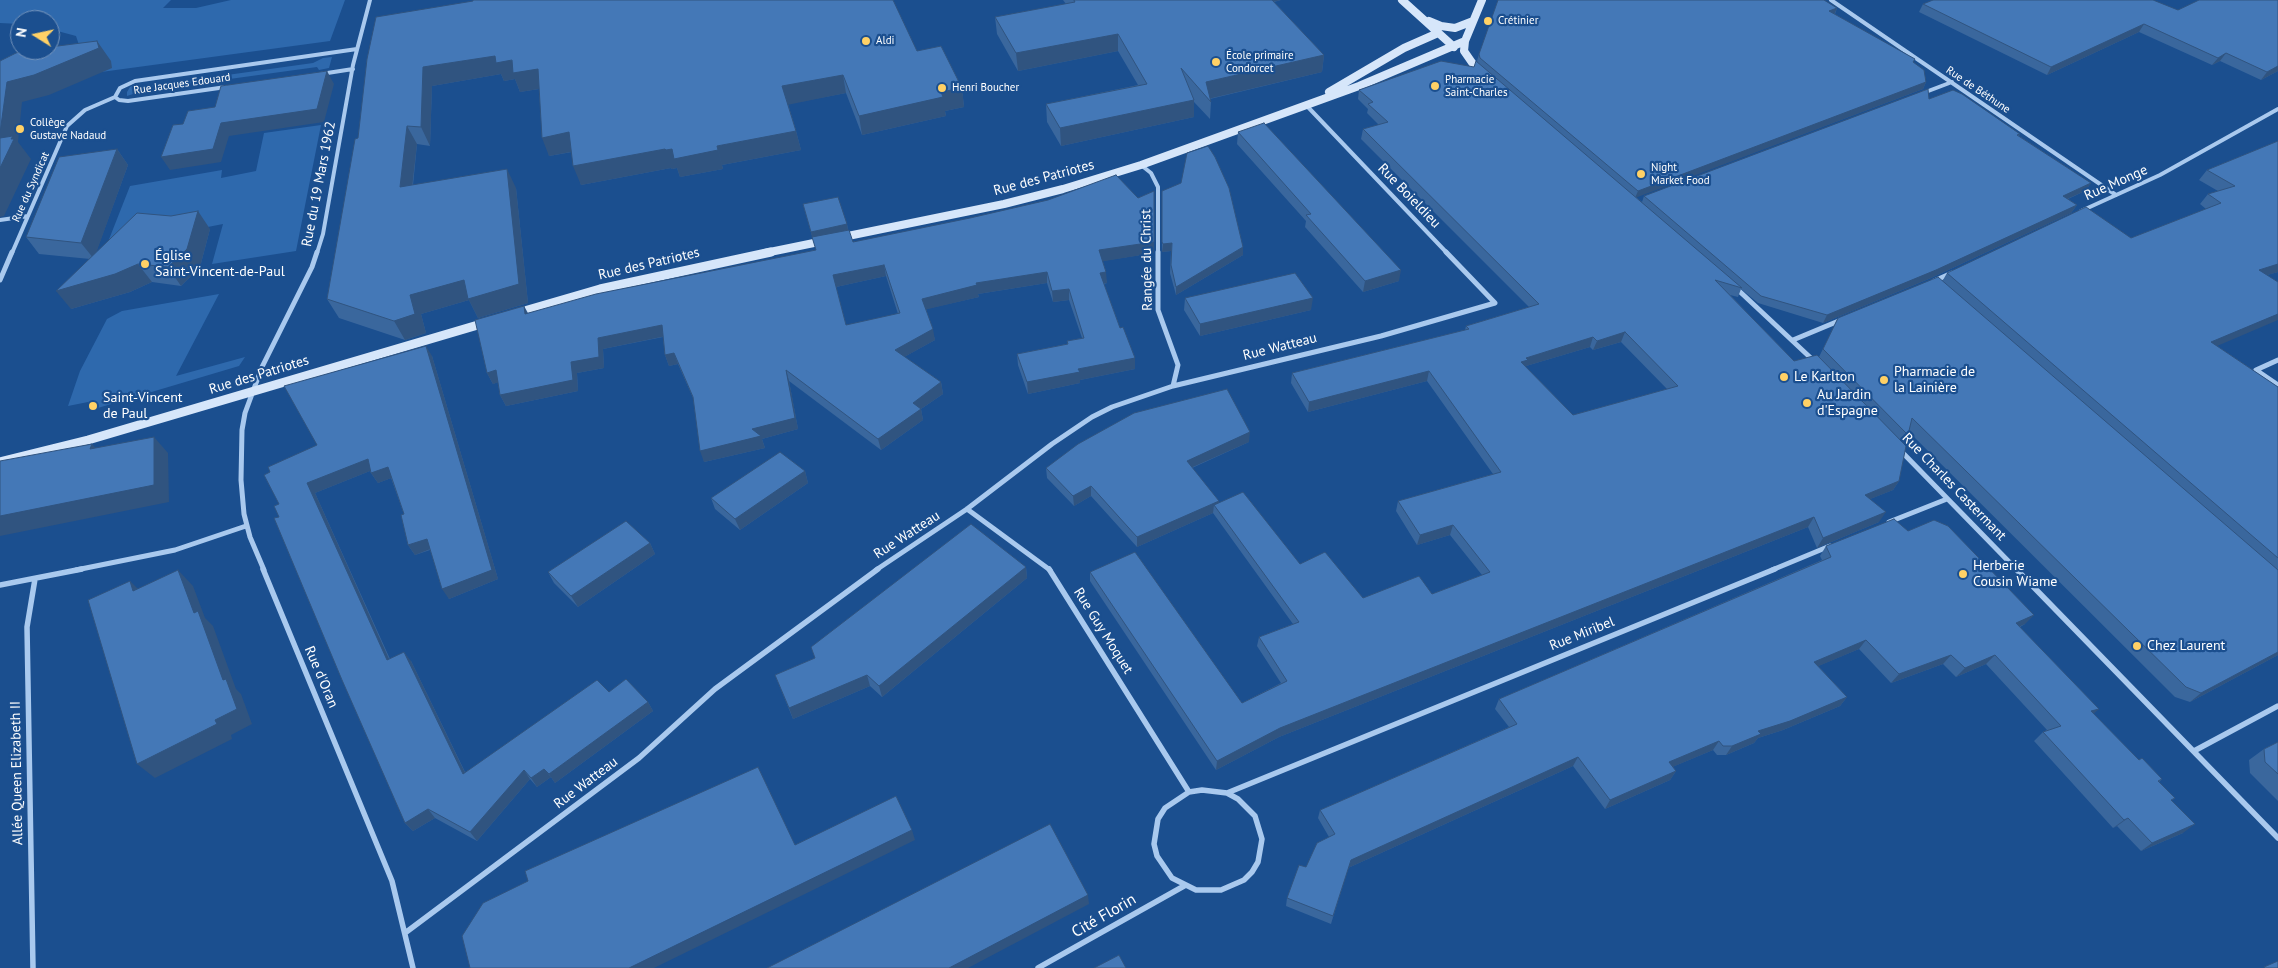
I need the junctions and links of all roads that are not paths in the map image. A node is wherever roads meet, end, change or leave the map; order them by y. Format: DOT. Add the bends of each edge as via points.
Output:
graph roads {
  1 [pos="370,0"];
  2 [pos="1402,0"];
  3 [pos="1482,0"];
  4 [pos="1831,0"];
  5 [pos="1414,11"];
  6 [pos="1473,21"];
  7 [pos="1438,33"];
  8 [pos="1465,41"];
  9 [pos="1454,47"];
  10 [pos="357,49"];
  11 [pos="1473,64"];
  12 [pos="353,69"];
  13 [pos="1479,70"];
  14 [pos="314,75"];
  15 [pos="1952,82"];
  16 [pos="236,86"];
  17 [pos="1922,94"];
  18 [pos="115,97"];
  19 [pos="1306,105"];
  20 [pos="2278,109"];
  21 [pos="1141,165"];
  22 [pos="2116,195"];
  23 [pos="2080,212"];
  24 [pos="28,216"];
  25 [pos="0,220"];
  26 [pos="1954,271"];
  27 [pos="0,280"];
  28 [pos="1728,281"];
  29 [pos="1924,285"];
  30 [pos="1495,303"];
  31 [pos="1845,318"];
  32 [pos="1793,340"];
  33 [pos="2278,360"];
  34 [pos="1818,365"];
  35 [pos="2278,385"];
  36 [pos="1173,386"];
  37 [pos="253,391"];
  38 [pos="1895,445"];
  39 [pos="0,462"];
  40 [pos="1947,499"];
  41 [pos="967,510"];
  42 [pos="246,526"];
  43 [pos="1880,526"];
  44 [pos="1835,544"];
  45 [pos="35,578"];
  46 [pos="0,586"];
  47 [pos="2278,706"];
  48 [pos="2194,751"];
  49 [pos="1189,792"];
  50 [pos="1227,794"];
  51 [pos="2278,838"];
  52 [pos="1184,886"];
  53 [pos="405,933"];
  54 [pos="33,968"];
  55 [pos="413,968"];
  56 [pos="1038,968"];
  1 -- 10 [label="street, Rue du 19 Mars 1962"];
  2 -- 5 [label="street"];
  3 -- 6 [label="street"];
  4 -- 15 [label="street, Rue de Béthune"];
  5 -- 6 [label="street" via="1448,28 1462,27"];
  5 -- 7 [label="street"];
  6 -- 8 [label="street"];
  7 -- 9 [label="street"];
  7 -- 19 [label="street, Rue des Patriotes" via="1404,48"];
  8 -- 9 [label="street, Rue des Patriotes"];
  8 -- 11 [label="street" via="1464,51"];
  9 -- 11 [label="street"];
  9 -- 19 [label="street, Rue des Patriotes"];
  10 -- 12 [label="street, Rue du 19 Mars 1962"];
  10 -- 18 [label="street, Rue Jacques Edouard" via="136,81 120,88"];
  11 -- 13 [label="street"];
  12 -- 14 [label="street"];
  12 -- 37 [label="street, Rue du 19 Mars 1962" via="317,254 266,356"];
  15 -- 17 [label="street"];
  15 -- 22 [label="street, Rue de Béthune"];
  16 -- 18 [label="street, Rue Jacques Edouard" via="128,101"];
  18 -- 24 [label="street, Rue du Syndicat" via="85,110 67,126"];
  19 -- 21 [label="street, Rue des Patriotes"];
  19 -- 30 [label="street, Rue Boieldieu"];
  20 -- 22 [label="street, Rue Monge" via="2160,176"];
  21 -- 36 [label="street, Rangée du Christ" via="1151,173 1158,187 1158,310 1178,365"];
  21 -- 37 [label="street, Rue des Patriotes" via="1004,204 600,289"];
  22 -- 23 [label="street, Rue Monge"];
  24 -- 25 [label="street"];
  24 -- 27 [label="street, Rue du Syndicat"];
  26 -- 29 [label="street" via="1935,284"];
  28 -- 32 [label="street"];
  30 -- 36 [label="street, Rue Watteau" via="1382,336"];
  31 -- 32 [label="street"];
  32 -- 34 [label="street"];
  33 -- 35 [label="street" via="2256,370"];
  36 -- 41 [label="street, Rue Watteau" via="1092,417"];
  37 -- 39 [label="street, Rue des Patriotes" via="88,440"];
  37 -- 42 [label="street, Rue d'Oran" via="242,430"];
  38 -- 40 [label="street, Rue Charles Castermant"];
  40 -- 43 [label="street"];
  40 -- 48 [label="street, Rue Charles Castermant"];
  41 -- 49 [label="street, Rue Guy Moquet" via="1052,571"];
  41 -- 53 [label="street, Rue Watteau" via="892,558 715,689 639,758"];
  42 -- 45 [label="street" via="175,550"];
  42 -- 53 [label="street, Rue d'Oran" via="389,874"];
  44 -- 50 [label="street, Rue Miribel"];
  45 -- 46 [label="street"];
  45 -- 54 [label="street, Allée Queen Elizabeth II" via="27,627"];
  47 -- 48 [label="street"];
  48 -- 51 [label="street, Rue Charles Castermant"];
  49 -- 50 [label="street" via="1202,790"];
  49 -- 52 [label="street" via="1165,808 1158,819 1154,844 1163,868"];
  50 -- 52 [label="street" via="1247,807 1260,827 1262,839 1258,862 1244,880 1221,890 1209,892"];
  52 -- 56 [label="street, Cité Florin"];
  53 -- 55 [label="street, Rue d'Oran"];
}
